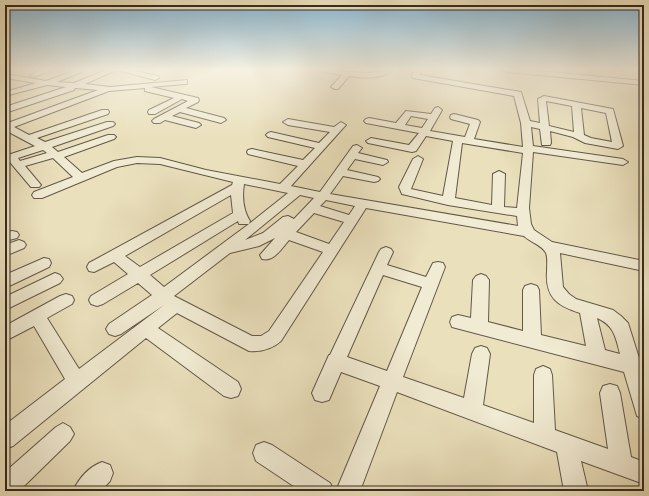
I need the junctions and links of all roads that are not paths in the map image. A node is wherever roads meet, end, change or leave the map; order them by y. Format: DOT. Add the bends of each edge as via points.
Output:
graph roads {
  1 [pos="30,93"];
  2 [pos="56,93"];
  3 [pos="99,93"];
  4 [pos="165,93"];
  5 [pos="517,93"];
  6 [pos="168,94"];
  7 [pos="182,97"];
  8 [pos="42,98"];
  9 [pos="156,100"];
  10 [pos="576,105"];
  11 [pos="182,107"];
  12 [pos="56,109"];
  13 [pos="5,110"];
  14 [pos="105,112"];
  15 [pos="152,112"];
  16 [pos="222,116"];
  17 [pos="454,117"];
  18 [pos="82,120"];
  19 [pos="288,122"];
  20 [pos="369,122"];
  21 [pos="527,123"];
  22 [pos="110,124"];
  23 [pos="196,125"];
  24 [pos="6,127"];
  25 [pos="398,127"];
  26 [pos="544,127"];
  27 [pos="423,132"];
  28 [pos="271,135"];
  29 [pos="579,136"];
  30 [pos="111,137"];
  31 [pos="29,138"];
  32 [pos="463,140"];
  33 [pos="371,141"];
  34 [pos="546,143"];
  35 [pos="45,146"];
  36 [pos="321,146"];
  37 [pos="528,150"];
  38 [pos="252,152"];
  39 [pos="56,155"];
  40 [pos="418,160"];
  41 [pos="13,161"];
  42 [pos="383,162"];
  43 [pos="623,162"];
  44 [pos="305,164"];
  45 [pos="5,166"];
  46 [pos="340,172"];
  47 [pos="499,174"];
  48 [pos="80,178"];
  49 [pos="374,179"];
  50 [pos="238,183"];
  51 [pos="283,188"];
  52 [pos="298,191"];
  53 [pos="318,195"];
  54 [pos="448,201"];
  55 [pos="363,204"];
  56 [pos="312,208"];
  57 [pos="498,210"];
  58 [pos="523,213"];
  59 [pos="240,214"];
  60 [pos="352,220"];
  61 [pos="252,228"];
  62 [pos="528,232"];
  63 [pos="287,234"];
  64 [pos="12,239"];
  65 [pos="549,246"];
  66 [pos="227,249"];
  67 [pos="332,250"];
  68 [pos="5,251"];
  69 [pos="386,252"];
  70 [pos="267,255"];
  71 [pos="115,256"];
  72 [pos="44,263"];
  73 [pos="644,266"];
  74 [pos="94,267"];
  75 [pos="379,268"];
  76 [pos="138,274"];
  77 [pos="55,279"];
  78 [pos="481,280"];
  79 [pos="5,282"];
  80 [pos="531,290"];
  81 [pos="168,299"];
  82 [pos="66,300"];
  83 [pos="97,300"];
  84 [pos="5,304"];
  85 [pos="587,308"];
  86 [pos="37,316"];
  87 [pos="458,322"];
  88 [pos="479,327"];
  89 [pos="114,329"];
  90 [pos="146,329"];
  91 [pos="5,334"];
  92 [pos="532,340"];
  93 [pos="481,354"];
  94 [pos="597,357"];
  95 [pos="335,361"];
  96 [pos="631,365"];
  97 [pos="543,375"];
  98 [pos="77,382"];
  99 [pos="392,382"];
  100 [pos="230,389"];
  101 [pos="322,393"];
  102 [pos="610,393"];
  103 [pos="644,409"];
  104 [pos="472,411"];
  105 [pos="63,434"];
  106 [pos="5,438"];
  107 [pos="545,438"];
  108 [pos="566,445"];
  109 [pos="264,453"];
  110 [pos="621,465"];
  111 [pos="102,473"];
  112 [pos="644,473"];
  113 [pos="5,488"];
  114 [pos="84,491"];
  115 [pos="322,491"];
  116 [pos="348,491"];
  117 [pos="576,491"];
  1 -- 8 [label="street"];
  2 -- 8 [label="street"];
  3 -- 12 [label="street"];
  4 -- 6 [label="street"];
  5 -- 21 [label="street"];
  6 -- 7 [label="street"];
  6 -- 9 [label="street"];
  7 -- 11 [label="street" via="195,100"];
  7 -- 15 [label="street"];
  8 -- 13 [label="street"];
  10 -- 26 [label="street" via="542,99"];
  10 -- 29 [label="street"];
  10 -- 29 [label="street" via="612,112 618,146 588,141"];
  11 -- 16 [label="street"];
  11 -- 23 [label="street" via="161,119"];
  12 -- 18 [label="street"];
  12 -- 24 [label="street"];
  14 -- 18 [label="street"];
  17 -- 32 [label="street" via="475,122"];
  18 -- 31 [label="street"];
  19 -- 36 [label="street" via="338,128"];
  20 -- 25 [label="street"];
  21 -- 26 [label="street"];
  21 -- 37 [label="street"];
  22 -- 35 [label="street"];
  24 -- 31 [label="street"];
  25 -- 27 [label="street"];
  25 -- 27 [label="street" via="409,113 436,114"];
  26 -- 29 [label="street"];
  26 -- 34 [label="street"];
  27 -- 32 [label="street"];
  27 -- 33 [label="street" via="412,149"];
  28 -- 36 [label="street"];
  30 -- 39 [label="street"];
  31 -- 35 [label="street"];
  32 -- 37 [label="street"];
  32 -- 54 [label="street"];
  35 -- 39 [label="street"];
  35 -- 41 [label="street"];
  36 -- 44 [label="street"];
  37 -- 43 [label="street"];
  37 -- 58 [label="street"];
  38 -- 44 [label="street"];
  39 -- 41 [label="street"];
  39 -- 48 [label="street"];
  40 -- 54 [label="street" via="405,188 406,191"];
  41 -- 45 [label="street"];
  41 -- 48 [label="street" via="37,190"];
  42 -- 46 [label="street" via="355,152"];
  44 -- 51 [label="street"];
  46 -- 49 [label="street"];
  46 -- 53 [label="street"];
  47 -- 57 [label="street"];
  48 -- 50 [label="street" via="114,164 137,160 160,161"];
  50 -- 51 [label="street"];
  50 -- 59 [label="street" via="237,202"];
  50 -- 71 [label="street"];
  51 -- 52 [label="street"];
  52 -- 53 [label="street"];
  52 -- 61 [label="street"];
  53 -- 55 [label="street"];
  53 -- 56 [label="street"];
  53 -- 66 [label="street" via="268,238"];
  54 -- 57 [label="street"];
  55 -- 60 [label="street"];
  55 -- 62 [label="street"];
  56 -- 60 [label="street"];
  56 -- 63 [label="street"];
  57 -- 58 [label="street"];
  58 -- 62 [label="street"];
  59 -- 61 [label="street"];
  59 -- 76 [label="street"];
  60 -- 67 [label="street"];
  61 -- 66 [label="street"];
  62 -- 65 [label="street"];
  63 -- 67 [label="street"];
  63 -- 70 [label="street"];
  64 -- 68 [label="street"];
  65 -- 73 [label="street"];
  65 -- 85 [label="street" via="554,254 554,283 558,292 563,298"];
  66 -- 81 [label="street"];
  67 -- 81 [label="street" via="274,336 267,342 249,343"];
  69 -- 75 [label="street"];
  71 -- 74 [label="street"];
  71 -- 76 [label="street"];
  72 -- 79 [label="street"];
  75 -- 95 [label="street"];
  75 -- 99 [label="street" via="435,275"];
  76 -- 81 [label="street"];
  76 -- 83 [label="street"];
  77 -- 84 [label="street"];
  78 -- 88 [label="street"];
  80 -- 92 [label="street"];
  81 -- 89 [label="street"];
  81 -- 90 [label="street" via="173,307"];
  82 -- 86 [label="street"];
  85 -- 94 [label="street"];
  85 -- 96 [label="street" via="610,315 618,321"];
  86 -- 91 [label="street"];
  86 -- 98 [label="street"];
  87 -- 88 [label="street"];
  88 -- 92 [label="street"];
  90 -- 98 [label="street"];
  90 -- 100 [label="street"];
  92 -- 94 [label="street"];
  93 -- 104 [label="street"];
  94 -- 96 [label="street"];
  95 -- 99 [label="street"];
  95 -- 101 [label="street"];
  96 -- 103 [label="street"];
  97 -- 107 [label="street"];
  98 -- 106 [label="street"];
  99 -- 104 [label="street"];
  99 -- 116 [label="street"];
  102 -- 110 [label="street"];
  104 -- 107 [label="street"];
  105 -- 113 [label="street"];
  107 -- 108 [label="street"];
  108 -- 110 [label="street"];
  108 -- 117 [label="street"];
  109 -- 115 [label="street"];
  110 -- 112 [label="street"];
  111 -- 114 [label="street"];
}
